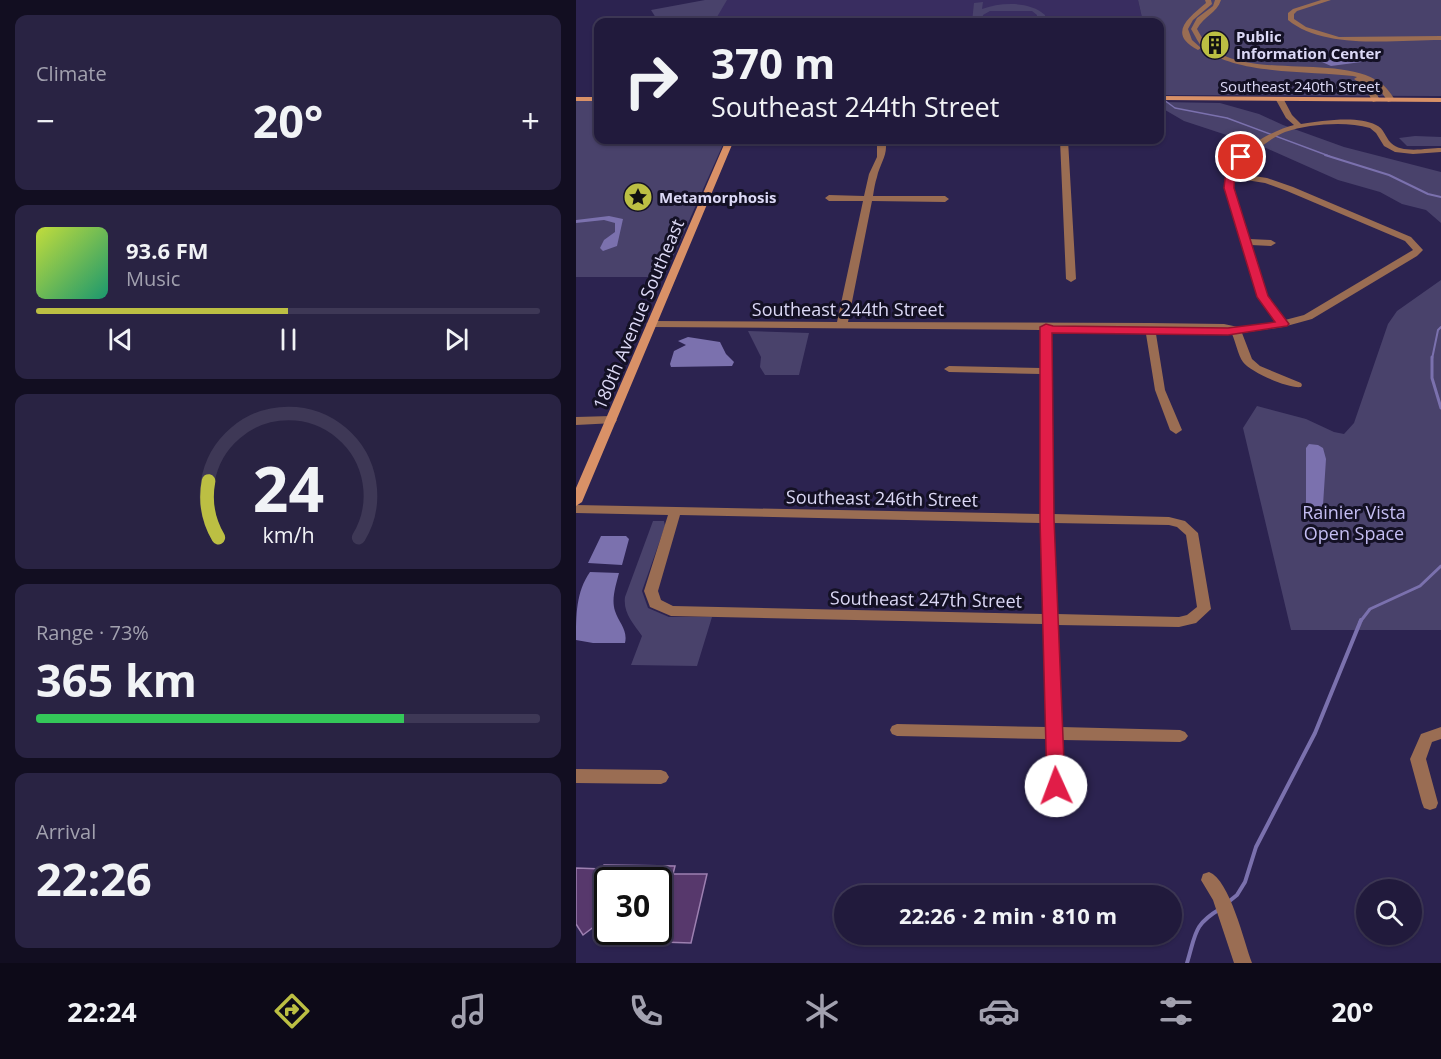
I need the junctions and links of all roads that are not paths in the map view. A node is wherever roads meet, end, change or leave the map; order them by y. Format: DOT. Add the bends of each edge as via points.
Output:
graph roads {
  1 [pos="1208,0"];
  2 [pos="1218,0"];
  3 [pos="1328,0"];
  4 [pos="1441,38"];
  5 [pos="1311,73"];
  6 [pos="1370,89"];
  7 [pos="1383,90"];
  8 [pos="594,98"];
  9 [pos="1164,98"];
  10 [pos="576,99"];
  11 [pos="1280,100"];
  12 [pos="1376,100"];
  13 [pos="1391,100"];
  14 [pos="1441,100"];
  15 [pos="1299,126"];
  16 [pos="728,144"];
  17 [pos="883,144"];
  18 [pos="1064,144"];
  19 [pos="1441,150"];
  20 [pos="1229,175"];
  21 [pos="829,198"];
  22 [pos="869,199"];
  23 [pos="945,199"];
  24 [pos="1245,242"];
  25 [pos="1271,243"];
  26 [pos="1071,279"];
  27 [pos="651,324"];
  28 [pos="1283,324"];
  29 [pos="842,325"];
  30 [pos="1046,327"];
  31 [pos="1150,328"];
  32 [pos="1236,330"];
  33 [pos="949,369"];
  34 [pos="1046,371"];
  35 [pos="1297,385"];
  36 [pos="610,420"];
  37 [pos="576,421"];
  38 [pos="1176,430"];
  39 [pos="576,502"];
  40 [pos="576,509"];
  41 [pos="675,512"];
  42 [pos="1047,519"];
  43 [pos="1197,616"];
  44 [pos="1051,620"];
  45 [pos="897,730"];
  46 [pos="1055,733"];
  47 [pos="1441,733"];
  48 [pos="1180,736"];
  49 [pos="576,776"];
  50 [pos="661,777"];
  51 [pos="1056,786"];
  52 [pos="1431,803"];
  53 [pos="1209,880"];
  54 [pos="1243,963"];
  1 -- 5 [label="street" via="1209,4 1186,23 1192,45 1232,64 1273,73"];
  2 -- 5 [label="street" via="1216,7 1195,24 1196,35 1205,47 1258,66"];
  3 -- 4 [label="street" via="1295,10 1291,20 1338,39"];
  5 -- 6 [label="street" via="1355,79"];
  5 -- 7 [label="street" via="1364,76"];
  6 -- 7 [label="street"];
  6 -- 12 [label="street"];
  7 -- 13 [label="street"];
  8 -- 10 [label="street"];
  9 -- 11 [label="street, Southeast 240th Street"];
  11 -- 12 [label="street, Southeast 240th Street"];
  11 -- 15 [label="street"];
  12 -- 13 [label="street, Southeast 240th Street"];
  13 -- 14 [label="street, Southeast 240th Street"];
  15 -- 19 [label="street" via="1372,126 1394,148"];
  15 -- 20 [label="street" via="1274,135 1241,157"];
  16 -- 27 [label="street, 180th Avenue Southeast"];
  17 -- 22 [label="street"];
  18 -- 26 [label="street"];
  20 -- 24 [label="street" via="1229,188"];
  20 -- 28 [label="street, Southeast 244th Street" via="1290,189 1408,239 1417,247 1414,254 1308,317"];
  21 -- 22 [label="street"];
  22 -- 23 [label="street"];
  22 -- 29 [label="street"];
  24 -- 25 [label="street"];
  24 -- 28 [label="street" via="1262,297"];
  27 -- 29 [label="street, Southeast 244th Street"];
  27 -- 36 [label="street, 180th Avenue Southeast"];
  28 -- 32 [label="street, Southeast 244th Street"];
  29 -- 30 [label="street, Southeast 244th Street"];
  30 -- 31 [label="street, Southeast 244th Street"];
  30 -- 34 [label="street"];
  31 -- 32 [label="street, Southeast 244th Street"];
  31 -- 38 [label="street" via="1160,390"];
  32 -- 35 [label="street" via="1246,360"];
  33 -- 34 [label="street"];
  34 -- 42 [label="street"];
  36 -- 37 [label="street"];
  36 -- 39 [label="street, 180th Avenue Southeast"];
  40 -- 41 [label="street, Southeast 246th Street"];
  41 -- 42 [label="street, Southeast 246th Street"];
  41 -- 44 [label="street, Southeast 247th Street" via="651,591 655,603 671,611"];
  42 -- 43 [label="street, Southeast 246th Street" via="1169,521 1185,527 1192,533 1204,609"];
  42 -- 44 [label="street"];
  43 -- 44 [label="street, Southeast 247th Street" via="1179,622"];
  44 -- 46 [label="street"];
  45 -- 46 [label="street"];
  46 -- 48 [label="street"];
  46 -- 51 [label="street"];
  47 -- 52 [label="street" via="1426,738 1419,759"];
  49 -- 50 [label="street"];
  53 -- 54 [label="street" via="1220,896"];
}
